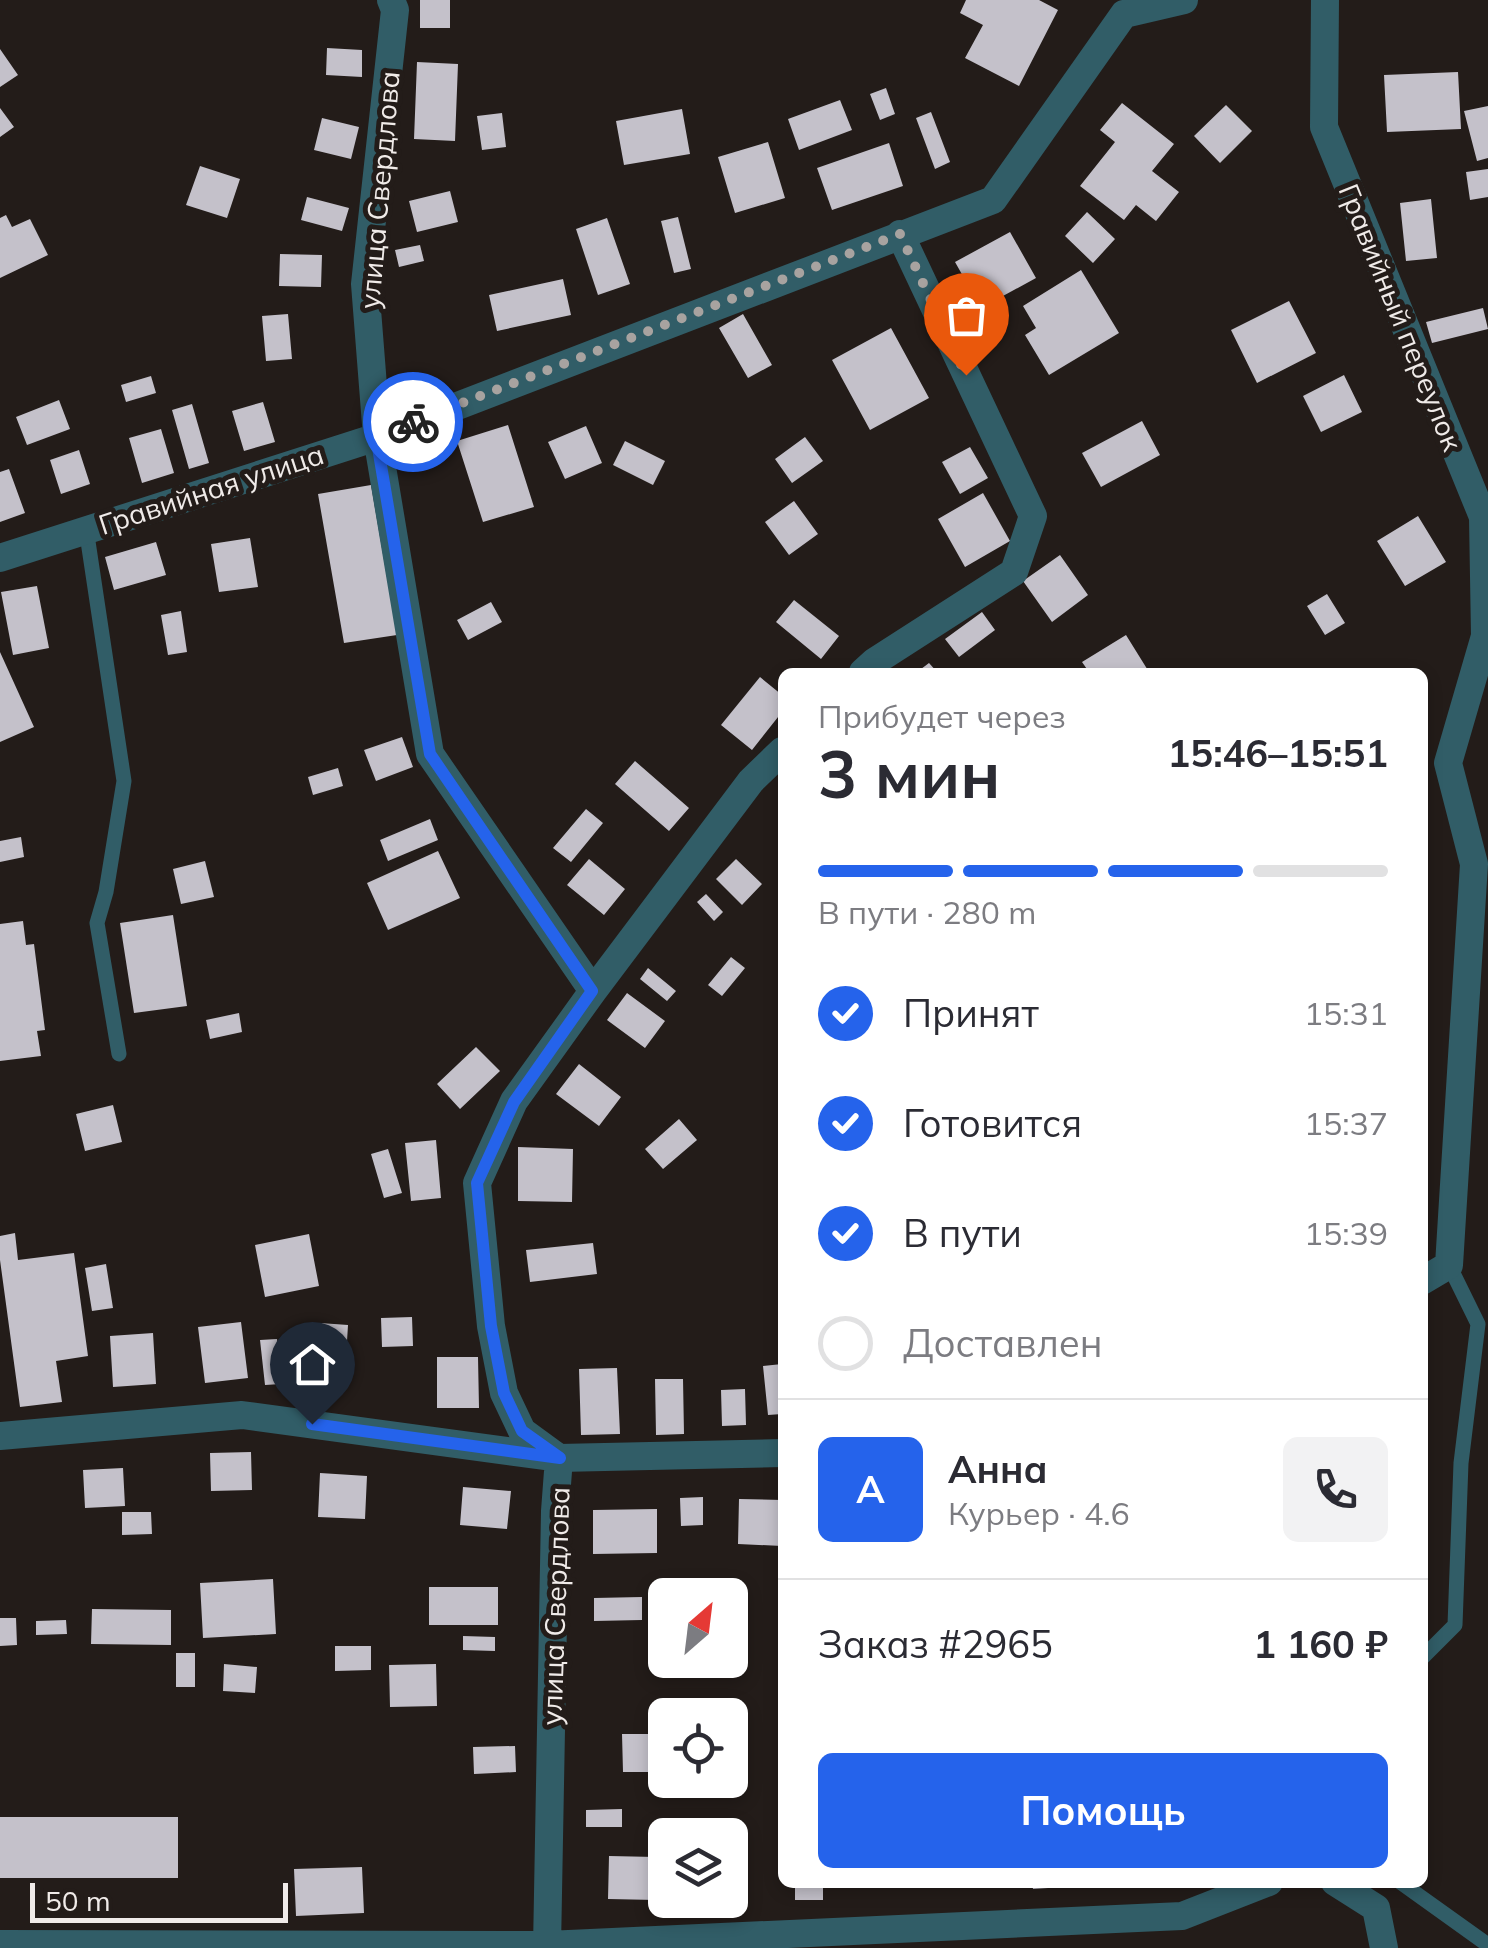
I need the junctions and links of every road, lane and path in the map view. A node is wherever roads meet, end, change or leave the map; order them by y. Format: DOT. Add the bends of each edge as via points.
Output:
graph roads {
  1 [pos="392,0"];
  2 [pos="1184,0"];
  3 [pos="1325,0"];
  4 [pos="1123,7"];
  5 [pos="900,234"];
  6 [pos="376,436"];
  7 [pos="86,528"];
  8 [pos="0,558"];
  9 [pos="867,668"];
  10 [pos="778,755"];
  11 [pos="592,991"];
  12 [pos="120,1054"];
  13 [pos="1449,1265"];
  14 [pos="1428,1278"];
  15 [pos="0,1436"];
  16 [pos="778,1453"];
  17 [pos="560,1458"];
  18 [pos="1428,1652"];
  19 [pos="1254,1888"];
  20 [pos="1344,1888"];
  21 [pos="1408,1888"];
  22 [pos="0,1944"];
  23 [pos="1488,1945"];
  24 [pos="547,1947"];
  25 [pos="1384,1948"];
  1 -- 6 [label="street, улица Свердлова" via="365,284"];
  2 -- 4 [label="street, Гравийная улица"];
  3 -- 13 [label="street, Гравийный переулок" via="1324,126 1484,517 1485,636 1448,764 1474,864"];
  4 -- 5 [label="street, Гравийная улица" via="993,200"];
  5 -- 6 [label="street, Гравийная улица"];
  5 -- 9 [label="street" via="1032,516 1014,572"];
  6 -- 7 [label="street, Гравийная улица"];
  6 -- 11 [label="street, улица Свердлова" via="430,754"];
  7 -- 8 [label="street, Гравийная улица"];
  7 -- 12 [label="lane" via="124,782 96,923"];
  10 -- 11 [label="street"];
  11 -- 17 [label="street, улица Свердлова" via="514,1102 477,1183 504,1393 522,1431"];
  13 -- 14 [label="street"];
  13 -- 18 [label="lane" via="1478,1324 1461,1463 1455,1625"];
  15 -- 17 [label="street" via="242,1415"];
  16 -- 17 [label="street"];
  17 -- 24 [label="street, улица Свердлова"];
  19 -- 24 [label="street" via="1182,1916"];
  20 -- 25 [label="street" via="1376,1908"];
  21 -- 23 [label="lane"];
  22 -- 24 [label="street"];
}
